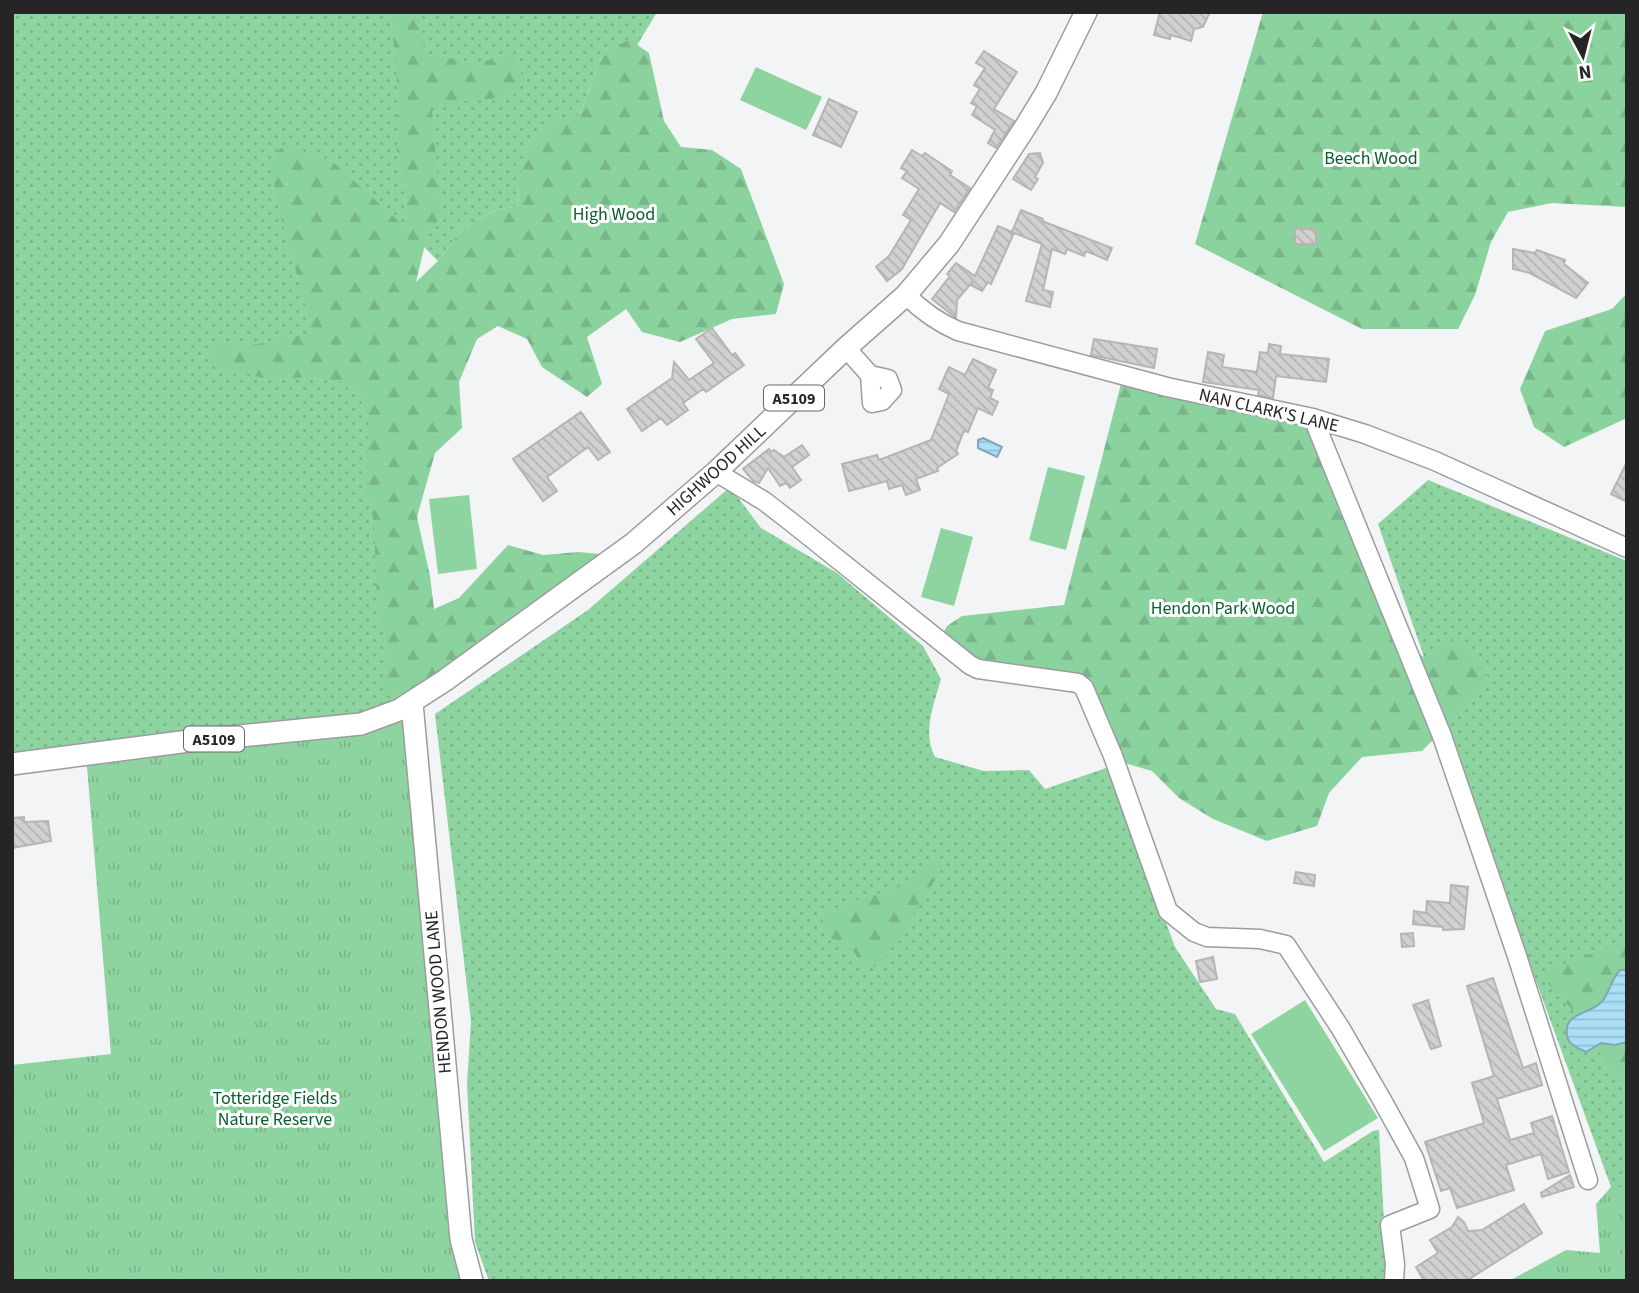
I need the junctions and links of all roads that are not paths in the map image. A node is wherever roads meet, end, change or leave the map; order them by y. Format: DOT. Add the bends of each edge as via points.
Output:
graph roads {
  1 [pos="1086,12"];
  2 [pos="906,295"];
  3 [pos="846,348"];
  4 [pos="870,374"];
  5 [pos="1313,418"];
  6 [pos="716,472"];
  7 [pos="1627,548"];
  8 [pos="412,703"];
  9 [pos="12,764"];
  10 [pos="1588,1180"];
  11 [pos="472,1281"];
  12 [pos="1394,1281"];
  1 -- 2 [label="main road, HIGHWOOD HILL / A5109" via="1026,125 949,244"];
  2 -- 3 [label="main road, HIGHWOOD HILL / A5109"];
  2 -- 5 [label="street, NAN CLARK'S LANE" via="937,321 958,331 1167,387"];
  3 -- 4 [label="street"];
  3 -- 6 [label="main road, HIGHWOOD HILL / A5109"];
  5 -- 7 [label="street, NAN CLARK'S LANE" via="1435,461"];
  5 -- 10 [label="street" via="1442,736"];
  6 -- 8 [label="main road, HIGHWOOD HILL / A5109" via="634,543"];
  6 -- 12 [label="street" via="782,514 970,665 1078,683 1088,693 1168,911 1207,937 1286,945 1341,1029 1414,1158 1430,1209 1390,1225"];
  8 -- 9 [label="main road, A5109" via="361,724"];
  8 -- 11 [label="main road, HENDON WOOD LANE" via="461,1239"];
}
